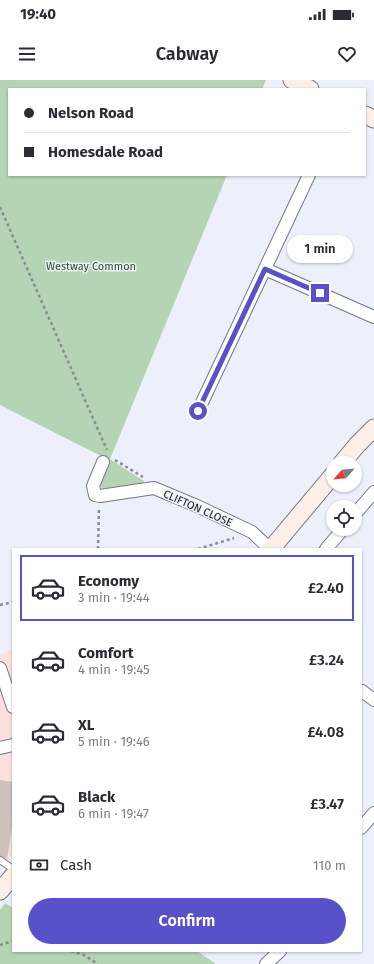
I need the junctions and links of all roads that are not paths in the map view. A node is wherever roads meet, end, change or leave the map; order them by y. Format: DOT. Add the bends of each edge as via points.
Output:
graph roads {
  1 [pos="292,80"];
  2 [pos="308,88"];
  3 [pos="309,176"];
  4 [pos="265,269"];
  5 [pos="374,318"];
  6 [pos="198,411"];
  7 [pos="374,428"];
  8 [pos="348,456"];
  9 [pos="103,462"];
  10 [pos="326,483"];
  11 [pos="374,492"];
  12 [pos="362,506"];
  13 [pos="337,536"];
  14 [pos="270,548"];
  15 [pos="272,548"];
  16 [pos="327,548"];
  17 [pos="0,668"];
  18 [pos="362,691"];
  19 [pos="374,700"];
  20 [pos="12,704"];
  21 [pos="12,744"];
  22 [pos="0,748"];
  23 [pos="373,816"];
  24 [pos="362,827"];
  25 [pos="0,860"];
  26 [pos="12,868"];
  27 [pos="12,877"];
  28 [pos="0,891"];
  29 [pos="279,952"];
  30 [pos="266,964"];
  1 -- 2 [label="street"];
  3 -- 4 [label="street"];
  4 -- 5 [label="street"];
  4 -- 6 [label="street"];
  7 -- 8 [label="street"];
  9 -- 14 [label="street, CLIFTON CLOSE" via="93,486 93,497 154,488 252,532"];
  10 -- 15 [label="street"];
  11 -- 12 [label="street"];
  13 -- 16 [label="street"];
  17 -- 20 [label="street"];
  18 -- 19 [label="street"];
  21 -- 22 [label="street"];
  23 -- 24 [label="street"];
  25 -- 26 [label="lane"];
  27 -- 28 [label="street"];
  29 -- 30 [label="street"];
}
